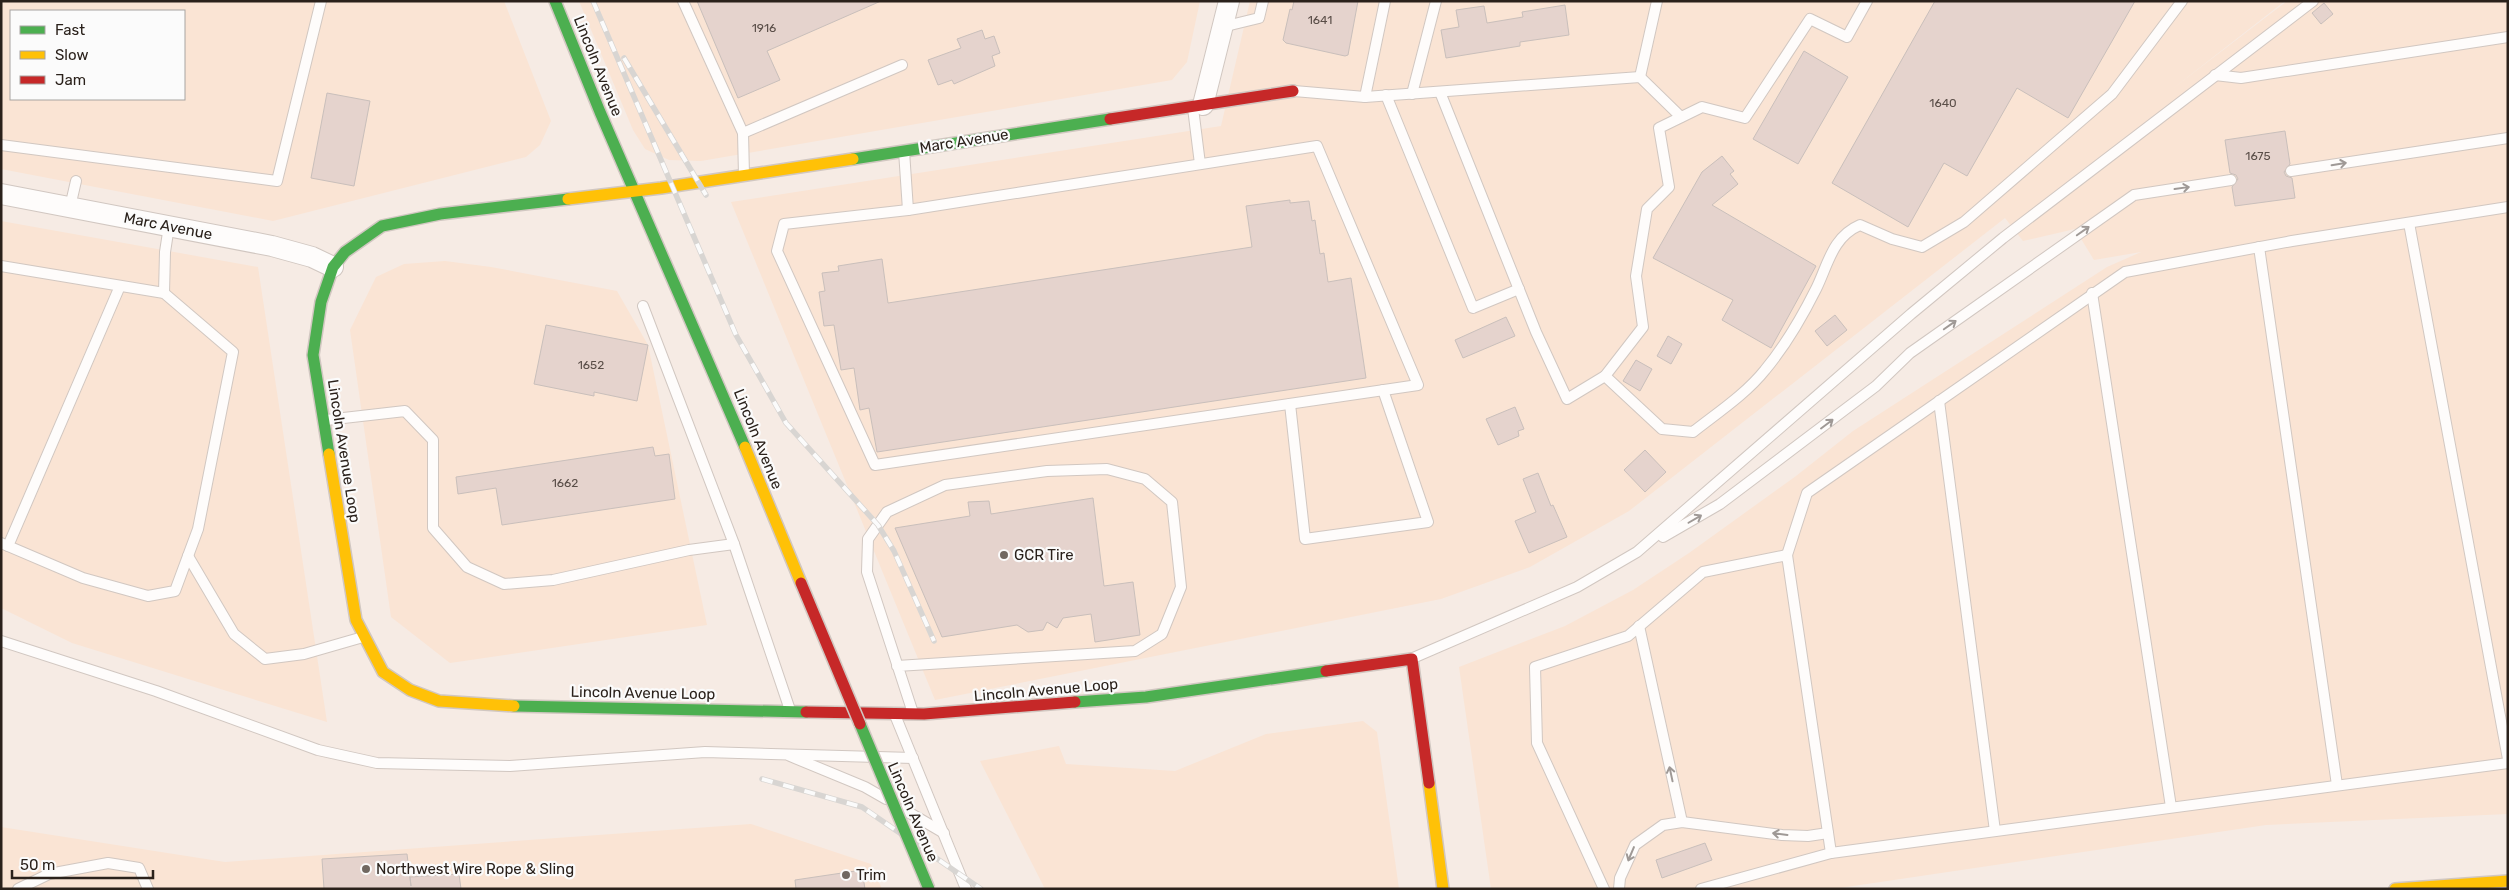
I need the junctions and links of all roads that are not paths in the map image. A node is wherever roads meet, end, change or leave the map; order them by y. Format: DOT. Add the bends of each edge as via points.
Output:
graph roads {
  1 [pos="321,1"];
  2 [pos="555,1"];
  3 [pos="683,1"];
  4 [pos="1229,1"];
  5 [pos="1263,1"];
  6 [pos="1385,1"];
  7 [pos="1436,1"];
  8 [pos="1657,1"];
  9 [pos="1868,1"];
  10 [pos="2182,1"];
  11 [pos="2312,1"];
  12 [pos="1222,27"];
  13 [pos="2508,37"];
  14 [pos="902,65"];
  15 [pos="2215,75"];
  16 [pos="1640,77"];
  17 [pos="1293,91"];
  18 [pos="1440,92"];
  19 [pos="1412,94"];
  20 [pos="1386,96"];
  21 [pos="1364,97"];
  22 [pos="1198,106"];
  23 [pos="1681,118"];
  24 [pos="743,133"];
  25 [pos="2508,138"];
  26 [pos="1,145"];
  27 [pos="904,151"];
  28 [pos="1200,164"];
  29 [pos="2291,171"];
  30 [pos="744,176"];
  31 [pos="2231,180"];
  32 [pos="76,181"];
  33 [pos="635,192"];
  34 [pos="1,194"];
  35 [pos="70,207"];
  36 [pos="2508,207"];
  37 [pos="908,210"];
  38 [pos="2409,223"];
  39 [pos="169,226"];
  40 [pos="2259,247"];
  41 [pos="1,266"];
  42 [pos="333,267"];
  43 [pos="120,286"];
  44 [pos="1519,289"];
  45 [pos="164,293"];
  46 [pos="2092,293"];
  47 [pos="643,306"];
  48 [pos="1605,376"];
  49 [pos="1383,390"];
  50 [pos="1939,401"];
  51 [pos="1290,404"];
  52 [pos="323,420"];
  53 [pos="5,544"];
  54 [pos="734,544"];
  55 [pos="1637,552"];
  56 [pos="1787,555"];
  57 [pos="188,556"];
  58 [pos="1639,626"];
  59 [pos="364,637"];
  60 [pos="1,641"];
  61 [pos="1412,659"];
  62 [pos="898,666"];
  63 [pos="790,711"];
  64 [pos="895,714"];
  65 [pos="913,714"];
  66 [pos="784,754"];
  67 [pos="913,758"];
  68 [pos="2508,759"];
  69 [pos="2508,763"];
  70 [pos="2337,785"];
  71 [pos="2171,807"];
  72 [pos="1682,822"];
  73 [pos="1996,830"];
  74 [pos="944,833"];
  75 [pos="1828,833"];
  76 [pos="1831,852"];
  77 [pos="2508,881"];
  78 [pos="18,889"];
  79 [pos="148,889"];
  80 [pos="929,889"];
  81 [pos="966,889"];
  82 [pos="1443,889"];
  83 [pos="1604,889"];
  84 [pos="1619,889"];
  85 [pos="1701,889"];
  86 [pos="2395,889"];
  1 -- 26 [label="lane" via="277,181"];
  2 -- 33 [label="street, Lincoln Avenue"];
  3 -- 24 [label="lane"];
  4 -- 12 [label="street"];
  5 -- 12 [label="lane" via="1258,18"];
  6 -- 21 [label="lane"];
  7 -- 19 [label="lane"];
  8 -- 16 [label="lane"];
  9 -- 23 [label="lane" via="1847,37 1810,20 1745,118 1702,107"];
  10 -- 48 [label="lane" via="2112,94 1964,222 1922,246 1892,239 1860,225 1849,230 1834,247 1804,311 1765,371 1693,432 1662,429"];
  11 -- 15 [label="lane"];
  12 -- 22 [label="street"];
  13 -- 15 [label="lane" via="2241,78"];
  14 -- 24 [label="lane"];
  15 -- 55 [label="lane" via="1910,314"];
  16 -- 18 [label="lane"];
  16 -- 23 [label="lane"];
  17 -- 21 [label="lane"];
  17 -- 22 [label="street, Marc Avenue"];
  18 -- 19 [label="lane"];
  18 -- 44 [label="lane"];
  19 -- 20 [label="lane"];
  20 -- 21 [label="lane"];
  20 -- 44 [label="lane" via="1474,308"];
  22 -- 27 [label="street, Marc Avenue"];
  22 -- 28 [label="lane"];
  23 -- 48 [label="lane" via="1659,128 1669,187 1647,209 1636,276 1643,327"];
  24 -- 30 [label="lane"];
  29 -- 25 [label="lane, one-way"];
  27 -- 30 [label="street, Marc Avenue"];
  27 -- 37 [label="lane"];
  28 -- 37 [label="lane"];
  28 -- 49 [label="lane" via="1317,146 1418,386"];
  30 -- 33 [label="street, Marc Avenue"];
  55 -- 31 [label="lane, one-way" via="1720,504 1876,386 1910,353 2134,195"];
  32 -- 35 [label="lane"];
  33 -- 42 [label="street, Lincoln Avenue Loop" via="440,214 382,226 345,252"];
  33 -- 80 [label="street, Lincoln Avenue, bridge" via="707,354"];
  34 -- 35 [label="street, Marc Avenue"];
  35 -- 39 [label="street, Marc Avenue"];
  36 -- 38 [label="lane"];
  37 -- 51 [label="lane" via="784,224 777,251 875,465"];
  38 -- 40 [label="lane"];
  38 -- 68 [label="lane"];
  39 -- 42 [label="street, Marc Avenue" via="272,246 312,257"];
  39 -- 45 [label="lane"];
  40 -- 46 [label="lane" via="2125,272"];
  40 -- 70 [label="lane"];
  41 -- 43 [label="lane"];
  42 -- 52 [label="street, Lincoln Avenue Loop" via="321,302 312,355"];
  43 -- 45 [label="lane"];
  43 -- 53 [label="lane"];
  44 -- 48 [label="lane" via="1567,399"];
  45 -- 57 [label="lane" via="233,352 198,529"];
  46 -- 50 [label="lane"];
  46 -- 71 [label="lane"];
  47 -- 54 [label="lane"];
  49 -- 51 [label="lane"];
  49 -- 51 [label="lane" via="1428,522 1305,539"];
  50 -- 56 [label="lane" via="1807,493"];
  50 -- 73 [label="lane"];
  52 -- 54 [label="lane" via="405,411 433,440 433,528 467,567 504,584 553,580 689,550"];
  52 -- 59 [label="street, Lincoln Avenue Loop" via="356,620"];
  53 -- 57 [label="lane" via="82,578 148,596 175,591"];
  54 -- 63 [label="lane"];
  55 -- 61 [label="lane" via="1577,587"];
  56 -- 58 [label="lane" via="1703,572"];
  56 -- 75 [label="lane"];
  57 -- 59 [label="lane" via="234,634 265,659 304,654"];
  72 -- 58 [label="lane, one-way"];
  58 -- 83 [label="lane" via="1628,636 1536,668 1537,742"];
  59 -- 63 [label="street, Lincoln Avenue Loop" via="383,672 410,690 439,701 486,706"];
  60 -- 66 [label="lane" via="156,691 318,750 377,763 510,766 705,752"];
  61 -- 65 [label="street, Lincoln Avenue Loop" via="1146,697"];
  61 -- 82 [label="street"];
  62 -- 62 [label="lane" via="866,572 868,539 887,512 946,485 1047,471 1107,469 1144,479 1172,502 1181,586 1162,634 1135,651"];
  62 -- 65 [label="lane"];
  63 -- 64 [label="street, Lincoln Avenue Loop"];
  64 -- 65 [label="street, Lincoln Avenue Loop"];
  64 -- 67 [label="lane"];
  66 -- 67 [label="lane"];
  66 -- 74 [label="lane" via="865,788"];
  67 -- 74 [label="lane"];
  69 -- 70 [label="lane"];
  70 -- 71 [label="lane"];
  71 -- 73 [label="lane"];
  75 -- 72 [label="lane, one-way" via="1782,835"];
  72 -- 84 [label="lane, one-way" via="1663,825 1635,845 1620,878"];
  73 -- 76 [label="lane"];
  74 -- 81 [label="lane"];
  75 -- 76 [label="lane"];
  76 -- 85 [label="lane"];
  77 -- 86 [label="street"];
  78 -- 79 [label="lane" via="48,874 108,863 139,868"];
}
